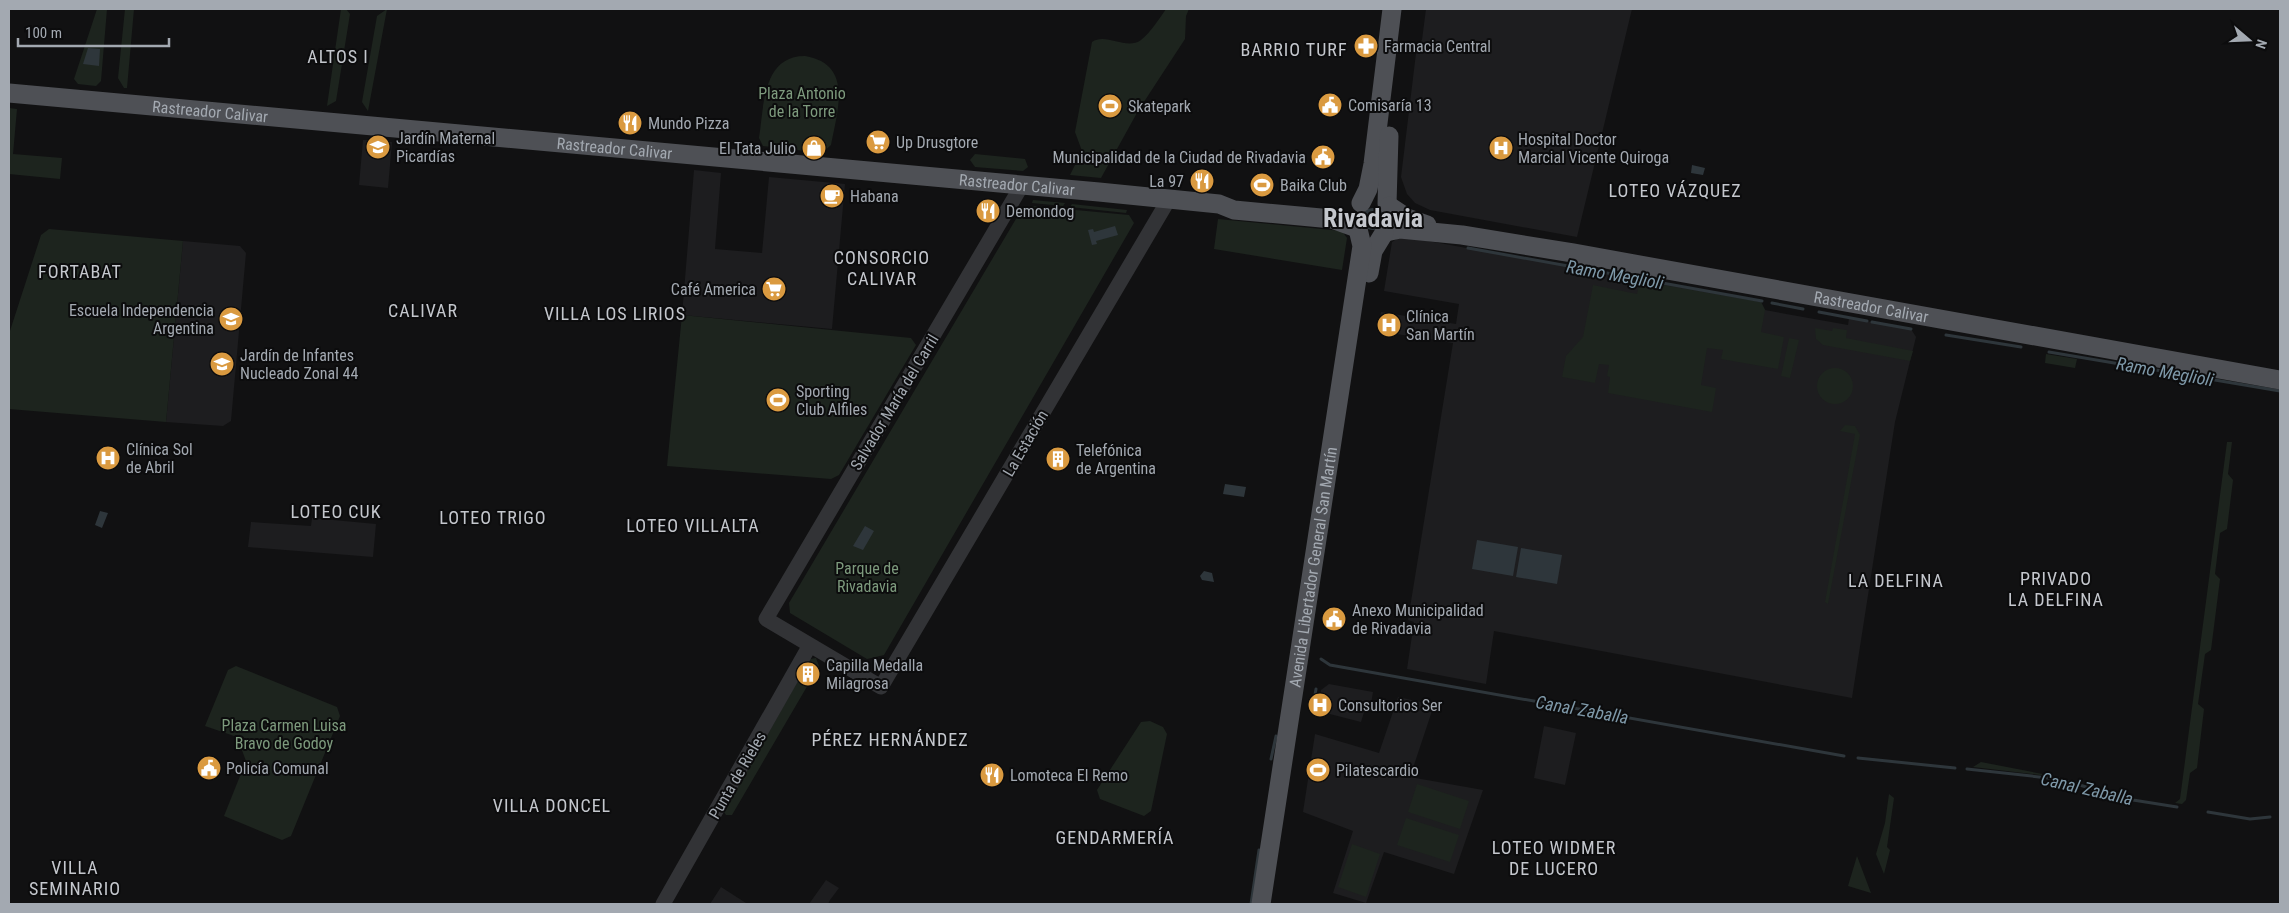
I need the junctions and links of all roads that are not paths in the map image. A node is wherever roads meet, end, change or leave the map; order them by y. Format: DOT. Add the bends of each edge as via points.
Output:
graph roads {
  1 [pos="1392,9"];
  2 [pos="1404,9"];
  3 [pos="9,94"];
  4 [pos="1022,185"];
  5 [pos="1169,199"];
  6 [pos="1219,204"];
  7 [pos="1360,204"];
  8 [pos="1388,205"];
  9 [pos="1358,228"];
  10 [pos="1385,233"];
  11 [pos="1462,235"];
  12 [pos="2280,380"];
  13 [pos="810,645"];
  14 [pos="663,904"];
  15 [pos="1261,904"];
  16 [pos="1274,904"];
  1 -- 7 [label="main road" via="1372,170 1368,189"];
  2 -- 8 [label="main road" via="1388,145"];
  3 -- 4 [label="main road, Rastreador Calivar"];
  4 -- 5 [label="main road, Rastreador Calivar"];
  4 -- 13 [label="street, Salvador María del Carril" via="766,619"];
  5 -- 6 [label="main road, Rastreador Calivar"];
  5 -- 13 [label="street, La Estación" via="881,687"];
  6 -- 7 [label="main road, Rastreador Calivar" via="1235,200 1341,210"];
  6 -- 9 [label="main road, Rastreador Calivar" via="1234,210 1332,219"];
  7 -- 8 [label="main road" via="1372,198"];
  7 -- 9 [label="main road" via="1355,214"];
  8 -- 10 [label="main road" via="1392,217"];
  8 -- 11 [label="main road, Rastreador Calivar" via="1407,218"];
  9 -- 10 [label="main road" via="1372,236"];
  9 -- 15 [label="main road, Avenida Libertador General San Martín" via="1361,252"];
  10 -- 11 [label="main road, Rastreador Calivar" via="1400,229"];
  10 -- 16 [label="main road, Avenida Libertador General San Martín" via="1376,245 1370,264"];
  11 -- 12 [label="main road, Rastreador Calivar"];
  13 -- 14 [label="street, Punta de Rieles"];
}
